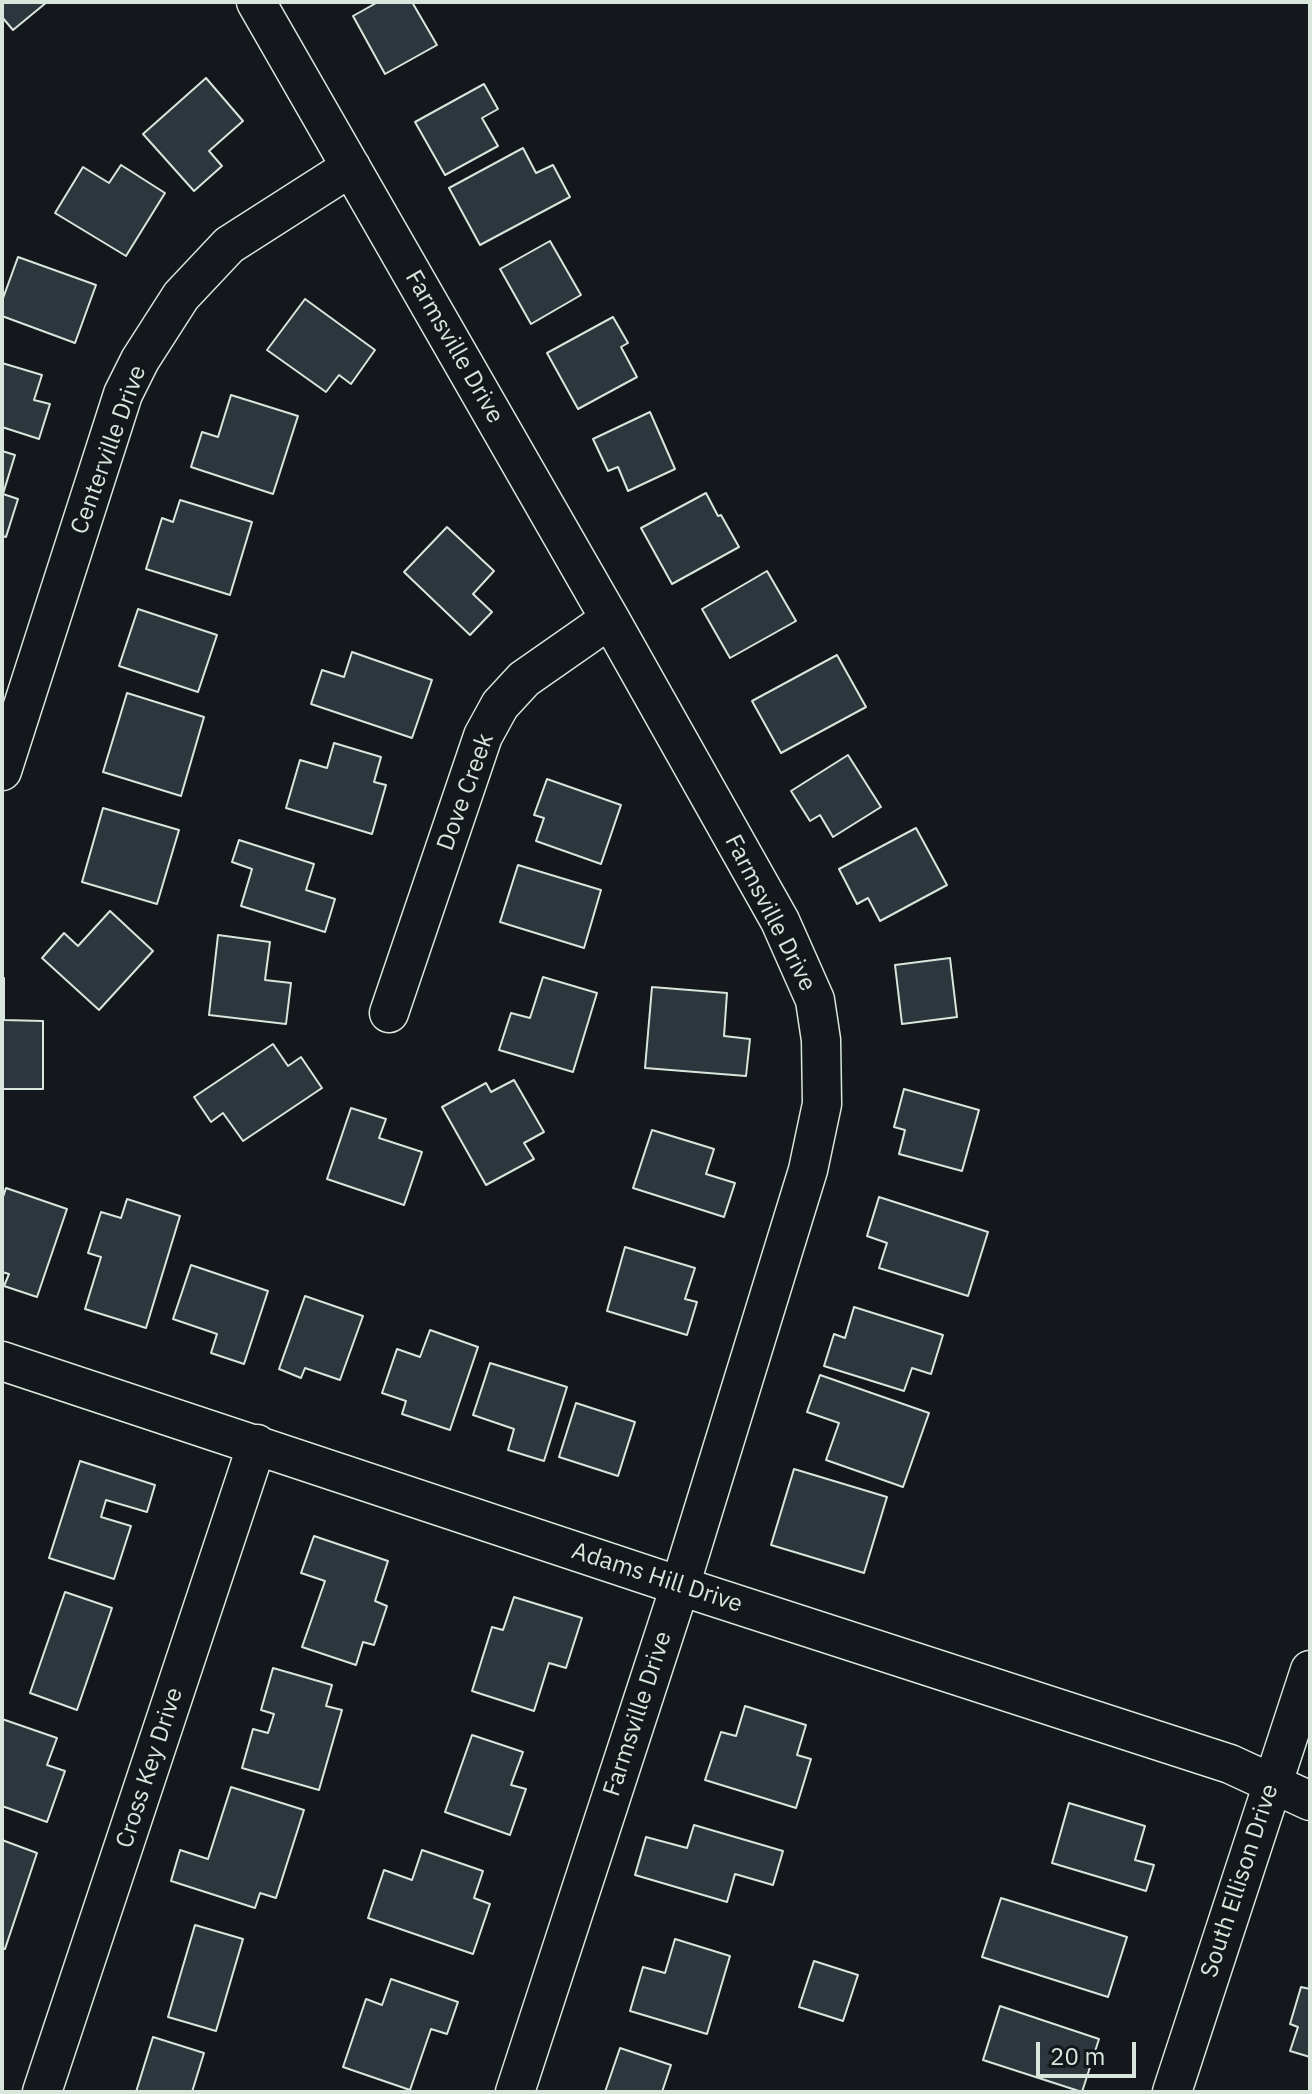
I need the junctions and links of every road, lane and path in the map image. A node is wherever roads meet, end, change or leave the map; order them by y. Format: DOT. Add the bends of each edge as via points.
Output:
graph roads {
  1 [pos="256,2"];
  2 [pos="351,167"];
  3 [pos="610,619"];
  4 [pos="2,771"];
  5 [pos="389,1013"];
  6 [pos="2,1361"];
  7 [pos="257,1444"];
  8 [pos="680,1586"];
  9 [pos="1310,1670"];
  10 [pos="1272,1784"];
  11 [pos="1310,1801"];
  12 [pos="42,2092"];
  13 [pos="515,2092"];
  14 [pos="1172,2092"];
  1 -- 2 [label="street, Farmsville Drive"];
  2 -- 3 [label="street, Farmsville Drive"];
  2 -- 4 [label="street, Centerville Drive" via="229,245 181,296 140,360 123,394"];
  3 -- 5 [label="street, Dove Creek" via="524,679 500,705 483,736"];
  3 -- 8 [label="street, Farmsville Drive" via="780,921 815,1000 821,1040 822,1104 808,1170"];
  6 -- 7 [label="street, Adams Hill Drive"];
  7 -- 8 [label="street, Adams Hill Drive"];
  7 -- 12 [label="street, Cross Key Drive"];
  8 -- 10 [label="street, Adams Hill Drive" via="1230,1764"];
  8 -- 13 [label="street, Farmsville Drive"];
  9 -- 10 [label="street, South Ellison Drive"];
  10 -- 11 [label="street, Adams Hill Drive"];
  10 -- 14 [label="street, South Ellison Drive"];
}
